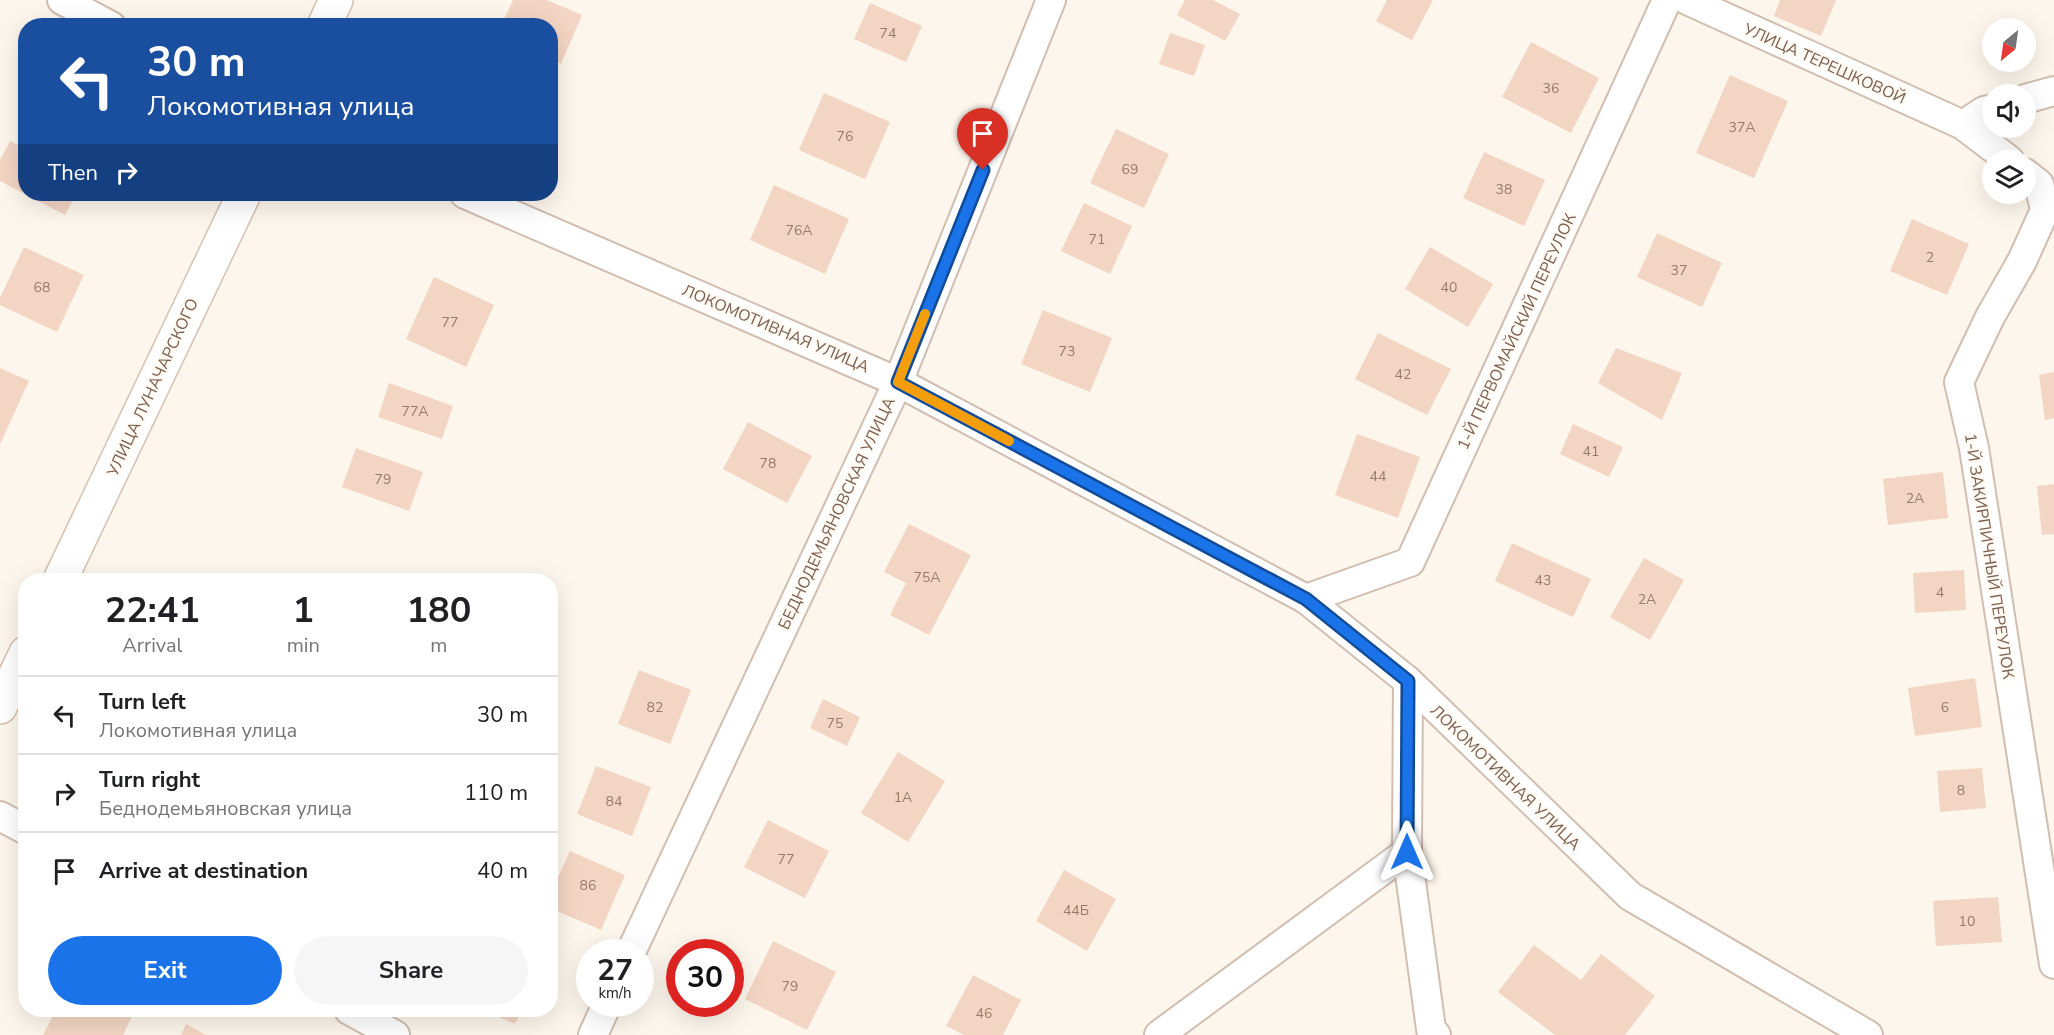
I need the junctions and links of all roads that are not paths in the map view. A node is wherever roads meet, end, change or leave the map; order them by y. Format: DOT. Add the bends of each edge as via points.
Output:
graph roads {
  1 [pos="62,0"];
  2 [pos="336,0"];
  3 [pos="1051,0"];
  4 [pos="1667,0"];
  5 [pos="1687,0"];
  6 [pos="96,18"];
  7 [pos="328,18"];
  8 [pos="2054,91"];
  9 [pos="2036,96"];
  10 [pos="1982,112"];
  11 [pos="1964,125"];
  12 [pos="1996,150"];
  13 [pos="2036,182"];
  14 [pos="241,201"];
  15 [pos="481,201"];
  16 [pos="898,382"];
  17 [pos="63,573"];
  18 [pos="1306,599"];
  19 [pos="18,670"];
  20 [pos="1408,681"];
  21 [pos="0,707"];
  22 [pos="0,816"];
  23 [pos="18,826"];
  24 [pos="1407,852"];
  25 [pos="637,939"];
  26 [pos="2054,964"];
  27 [pos="362,1017"];
  28 [pos="601,1017"];
  29 [pos="395,1035"];
  30 [pos="592,1035"];
  31 [pos="1159,1035"];
  32 [pos="1436,1035"];
  33 [pos="1868,1035"];
  1 -- 6 [label="street"];
  2 -- 7 [label="main road"];
  3 -- 16 [label="street, БЕДНОДЕМЬЯНОВСКАЯ УЛИЦА"];
  4 -- 18 [label="street, 1-Й ПЕРВОМАЙСКИЙ ПЕРЕУЛОК" via="1410,562"];
  5 -- 11 [label="street, УЛИЦА ТЕРЕШКОВОЙ"];
  8 -- 9 [label="street"];
  10 -- 11 [label="street"];
  11 -- 12 [label="street"];
  13 -- 26 [label="street, 1-Й ЗАКИРПИЧНЫЙ ПЕРЕУЛОК" via="2044,210 1959,382 1974,448"];
  14 -- 17 [label="main road, УЛИЦА ЛУНАЧАРСКОГО"];
  15 -- 16 [label="street, ЛОКОМОТИВНАЯ УЛИЦА"];
  16 -- 18 [label="street, ЛОКОМОТИВНАЯ УЛИЦА"];
  16 -- 25 [label="street, БЕДНОДЕМЬЯНОВСКАЯ УЛИЦА"];
  18 -- 20 [label="street, ЛОКОМОТИВНАЯ УЛИЦА"];
  19 -- 21 [label="main road"];
  20 -- 24 [label="street"];
  20 -- 33 [label="street, ЛОКОМОТИВНАЯ УЛИЦА" via="1630,896"];
  22 -- 23 [label="street"];
  24 -- 31 [label="street"];
  24 -- 32 [label="street" via="1431,1029"];
  27 -- 29 [label="street"];
  28 -- 30 [label="street"];
}
